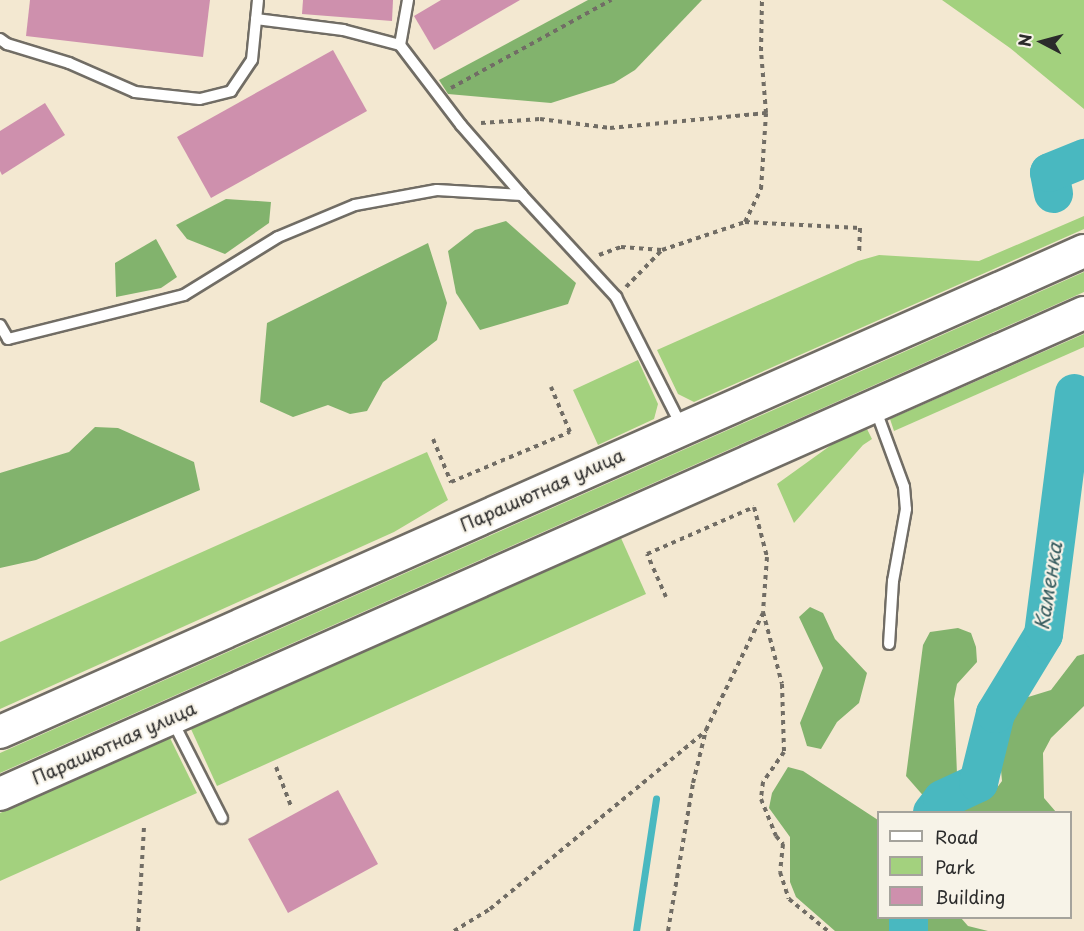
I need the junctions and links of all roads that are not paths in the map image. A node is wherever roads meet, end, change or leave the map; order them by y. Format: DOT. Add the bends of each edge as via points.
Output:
graph roads {
  1 [pos="258,0"];
  2 [pos="408,0"];
  3 [pos="256,19"];
  4 [pos="0,39"];
  5 [pos="400,45"];
  6 [pos="522,195"];
  7 [pos="1084,251"];
  8 [pos="1084,314"];
  9 [pos="0,325"];
  10 [pos="875,407"];
  11 [pos="682,428"];
  12 [pos="889,644"];
  13 [pos="171,717"];
  14 [pos="0,732"];
  15 [pos="0,794"];
  16 [pos="222,818"];
  1 -- 3 [label="lane"];
  2 -- 5 [label="lane"];
  3 -- 4 [label="lane" via="252,60 231,91 200,99 135,92"];
  3 -- 5 [label="lane" via="342,30"];
  5 -- 6 [label="lane"];
  6 -- 9 [label="lane" via="437,190 355,205 278,237 184,295 8,339"];
  6 -- 11 [label="lane" via="616,297"];
  7 -- 11 [label="main road, Парашютная улица"];
  8 -- 10 [label="main road, Парашютная улица"];
  10 -- 12 [label="lane" via="904,487 906,509 893,580"];
  10 -- 13 [label="main road, Парашютная улица"];
  11 -- 14 [label="main road, Парашютная улица"];
  13 -- 15 [label="main road, Парашютная улица"];
  13 -- 16 [label="lane"];
}
